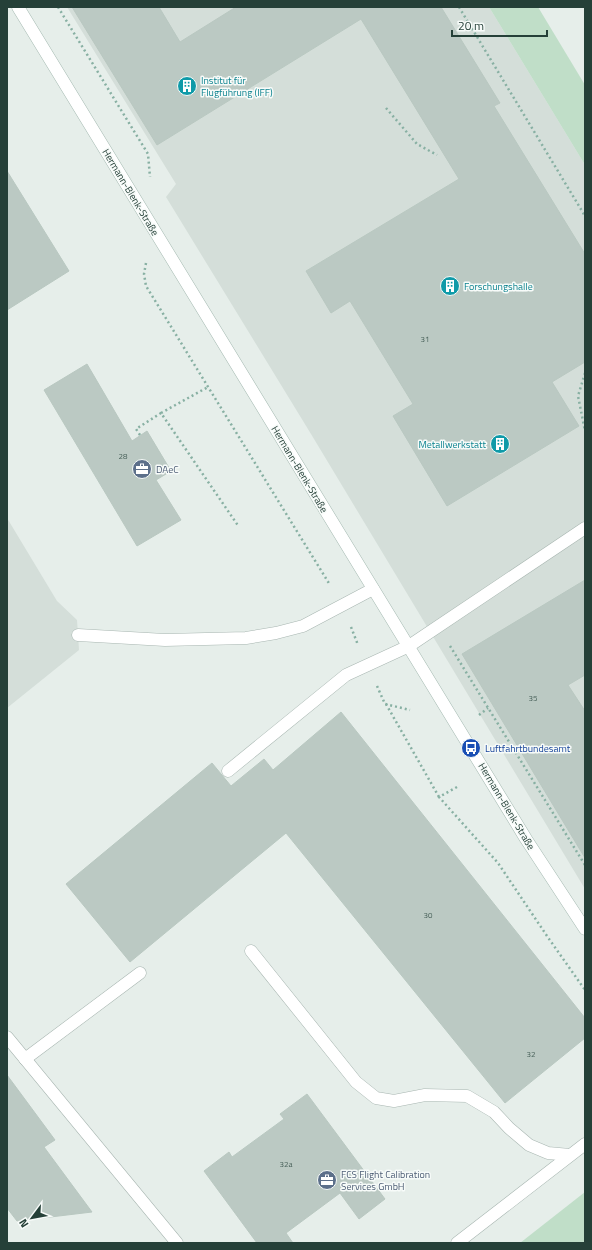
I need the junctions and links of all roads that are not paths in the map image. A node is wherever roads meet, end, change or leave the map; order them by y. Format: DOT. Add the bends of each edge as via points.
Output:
graph roads {
  1 [pos="18,7"];
  2 [pos="585,528"];
  3 [pos="373,589"];
  4 [pos="78,635"];
  5 [pos="409,646"];
  6 [pos="228,770"];
  7 [pos="585,929"];
  8 [pos="251,951"];
  9 [pos="140,973"];
  10 [pos="7,1037"];
  11 [pos="25,1059"];
  12 [pos="585,1144"];
  13 [pos="570,1155"];
  14 [pos="176,1243"];
  15 [pos="457,1243"];
  1 -- 3 [label="street, Hermann-Blenk-Straße"];
  2 -- 5 [label="street"];
  3 -- 4 [label="street" via="303,626 246,638 165,640"];
  3 -- 5 [label="street, Hermann-Blenk-Straße"];
  5 -- 6 [label="street" via="346,675"];
  5 -- 7 [label="street, Hermann-Blenk-Straße" via="526,839"];
  8 -- 13 [label="street" via="356,1082 376,1098 394,1101 425,1095 467,1096 494,1112 529,1145 548,1153"];
  9 -- 11 [label="street"];
  10 -- 11 [label="street"];
  11 -- 14 [label="street"];
  12 -- 13 [label="street"];
  13 -- 15 [label="street"];
}
